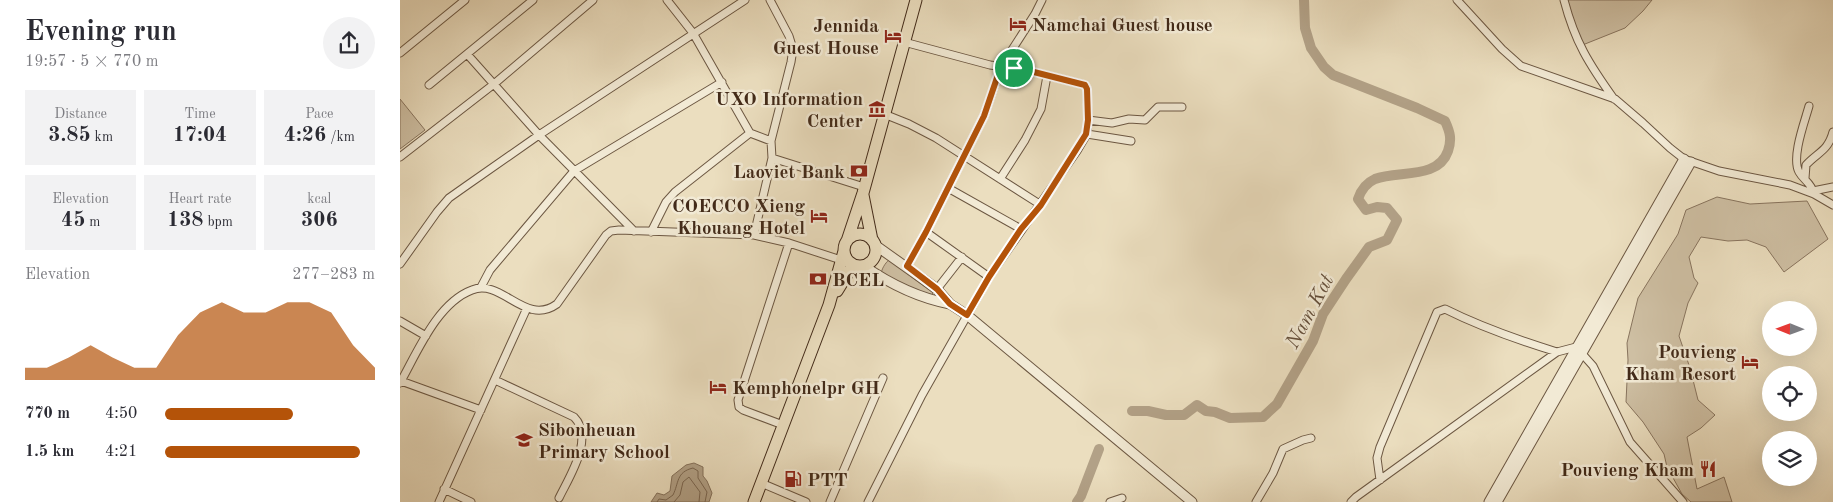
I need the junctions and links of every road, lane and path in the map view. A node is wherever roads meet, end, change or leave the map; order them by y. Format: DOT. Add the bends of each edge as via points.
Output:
graph roads {
  1 [pos="464,0"];
  2 [pos="533,0"];
  3 [pos="593,0"];
  4 [pos="666,0"];
  5 [pos="745,0"];
  6 [pos="770,0"];
  7 [pos="916,0"];
  8 [pos="1042,0"];
  9 [pos="1457,0"];
  10 [pos="1564,0"];
  11 [pos="693,34"];
  12 [pos="904,42"];
  13 [pos="400,53"];
  14 [pos="467,54"];
  15 [pos="1001,66"];
  16 [pos="1047,76"];
  17 [pos="722,82"];
  18 [pos="494,84"];
  19 [pos="429,85"];
  20 [pos="1615,99"];
  21 [pos="1809,106"];
  22 [pos="1182,107"];
  23 [pos="884,114"];
  24 [pos="1088,120"];
  25 [pos="1833,132"];
  26 [pos="750,133"];
  27 [pos="1086,134"];
  28 [pos="539,135"];
  29 [pos="771,141"];
  30 [pos="1131,141"];
  31 [pos="400,157"];
  32 [pos="964,157"];
  33 [pos="772,158"];
  34 [pos="1687,161"];
  35 [pos="574,171"];
  36 [pos="1000,178"];
  37 [pos="1804,178"];
  38 [pos="1833,187"];
  39 [pos="948,188"];
  40 [pos="863,190"];
  41 [pos="1814,192"];
  42 [pos="1041,205"];
  43 [pos="1833,205"];
  44 [pos="1021,229"];
  45 [pos="634,231"];
  46 [pos="651,232"];
  47 [pos="926,232"];
  48 [pos="754,235"];
  49 [pos="874,242"];
  50 [pos="789,243"];
  51 [pos="844,250"];
  52 [pos="962,257"];
  53 [pos="400,264"];
  54 [pos="858,266"];
  55 [pos="907,266"];
  56 [pos="989,277"];
  57 [pos="481,287"];
  58 [pos="937,289"];
  59 [pos="950,304"];
  60 [pos="829,305"];
  61 [pos="527,308"];
  62 [pos="967,315"];
  63 [pos="400,320"];
  64 [pos="426,336"];
  65 [pos="1579,350"];
  66 [pos="1557,352"];
  67 [pos="882,378"];
  68 [pos="495,380"];
  69 [pos="400,382"];
  70 [pos="481,410"];
  71 [pos="783,425"];
  72 [pos="1311,438"];
  73 [pos="1380,480"];
  74 [pos="761,483"];
  75 [pos="444,489"];
  76 [pos="1122,498"];
  77 [pos="558,500"];
  78 [pos="439,502"];
  79 [pos="470,502"];
  80 [pos="566,502"];
  81 [pos="754,502"];
  82 [pos="806,502"];
  83 [pos="830,502"];
  84 [pos="868,502"];
  85 [pos="1110,502"];
  86 [pos="1192,502"];
  87 [pos="1256,502"];
  88 [pos="1351,502"];
  89 [pos="1489,502"];
  90 [pos="1497,502"];
  91 [pos="1683,502"];
  1 -- 13 [label="street"];
  2 -- 14 [label="street"];
  3 -- 18 [label="street"];
  4 -- 11 [label="street"];
  5 -- 11 [label="street"];
  6 -- 29 [label="street" via="790,36 792,49"];
  7 -- 12 [label="highway"];
  8 -- 15 [label="street"];
  9 -- 20 [label="street" via="1521,66"];
  10 -- 20 [label="street" via="1579,45"];
  11 -- 17 [label="street"];
  11 -- 28 [label="street"];
  12 -- 15 [label="street"];
  12 -- 23 [label="highway"];
  14 -- 18 [label="street"];
  14 -- 19 [label="street"];
  15 -- 16 [label="street"];
  15 -- 32 [label="street" via="984,116"];
  16 -- 24 [label="street" via="1085,85"];
  16 -- 36 [label="street" via="1040,109 1025,140"];
  17 -- 26 [label="street"];
  17 -- 35 [label="street"];
  18 -- 28 [label="street"];
  18 -- 31 [label="street"];
  20 -- 34 [label="street"];
  21 -- 37 [label="street" via="1797,158 1799,172"];
  22 -- 24 [label="street" via="1158,108 1145,120 1112,123"];
  23 -- 32 [label="street" via="916,127"];
  23 -- 40 [label="highway"];
  24 -- 27 [label="street"];
  25 -- 37 [label="street" via="1823,152 1806,166"];
  26 -- 29 [label="street"];
  26 -- 46 [label="street" via="675,192 666,202"];
  27 -- 30 [label="street"];
  27 -- 42 [label="street"];
  28 -- 35 [label="street"];
  28 -- 53 [label="street" via="449,198"];
  29 -- 33 [label="street"];
  32 -- 36 [label="street"];
  32 -- 39 [label="street"];
  33 -- 40 [label="street"];
  33 -- 48 [label="street"];
  34 -- 41 [label="street"];
  34 -- 65 [label="street"];
  35 -- 45 [label="street"];
  35 -- 57 [label="street" via="490,270"];
  36 -- 42 [label="street"];
  37 -- 41 [label="street"];
  38 -- 41 [label="street"];
  39 -- 44 [label="street"];
  39 -- 47 [label="street"];
  40 -- 49 [label="highway"];
  40 -- 51 [label="highway"];
  41 -- 43 [label="street"];
  42 -- 44 [label="street"];
  44 -- 56 [label="street"];
  45 -- 46 [label="street"];
  45 -- 61 [label="street" via="611,231 606,235 557,304 540,311"];
  46 -- 48 [label="street"];
  47 -- 52 [label="street"];
  47 -- 55 [label="street"];
  48 -- 50 [label="street"];
  49 -- 51 [label="highway" via="866,234 858,234 852,236"];
  49 -- 54 [label="highway" via="875,256 871,263"];
  49 -- 55 [label="street"];
  50 -- 51 [label="street"];
  50 -- 71 [label="street" via="738,400 743,410"];
  51 -- 54 [label="highway" via="847,260"];
  51 -- 60 [label="highway"];
  52 -- 56 [label="street"];
  52 -- 58 [label="street"];
  54 -- 59 [label="street" via="928,300"];
  54 -- 60 [label="highway"];
  55 -- 58 [label="street"];
  56 -- 62 [label="street"];
  57 -- 61 [label="street"];
  57 -- 64 [label="street" via="451,304"];
  58 -- 59 [label="street"];
  59 -- 62 [label="street"];
  60 -- 71 [label="highway"];
  61 -- 68 [label="street"];
  62 -- 84 [label="street"];
  62 -- 86 [label="street"];
  63 -- 64 [label="street"];
  64 -- 69 [label="street"];
  65 -- 66 [label="street"];
  65 -- 89 [label="street"];
  65 -- 90 [label="street"];
  65 -- 91 [label="street" via="1593,366 1630,442"];
  66 -- 73 [label="street"];
  66 -- 73 [label="street" via="1511,338 1445,309 1437,312 1380,447 1377,458"];
  67 -- 83 [label="street"];
  68 -- 70 [label="street"];
  68 -- 77 [label="street" via="579,422 582,429 579,458"];
  69 -- 70 [label="street"];
  70 -- 75 [label="street"];
  71 -- 74 [label="highway"];
  72 -- 87 [label="street" via="1283,449"];
  73 -- 88 [label="street"];
  74 -- 81 [label="highway"];
  74 -- 82 [label="street"];
  75 -- 78 [label="street"];
  75 -- 79 [label="street"];
  76 -- 85 [label="street"];
  77 -- 80 [label="street"];
}
